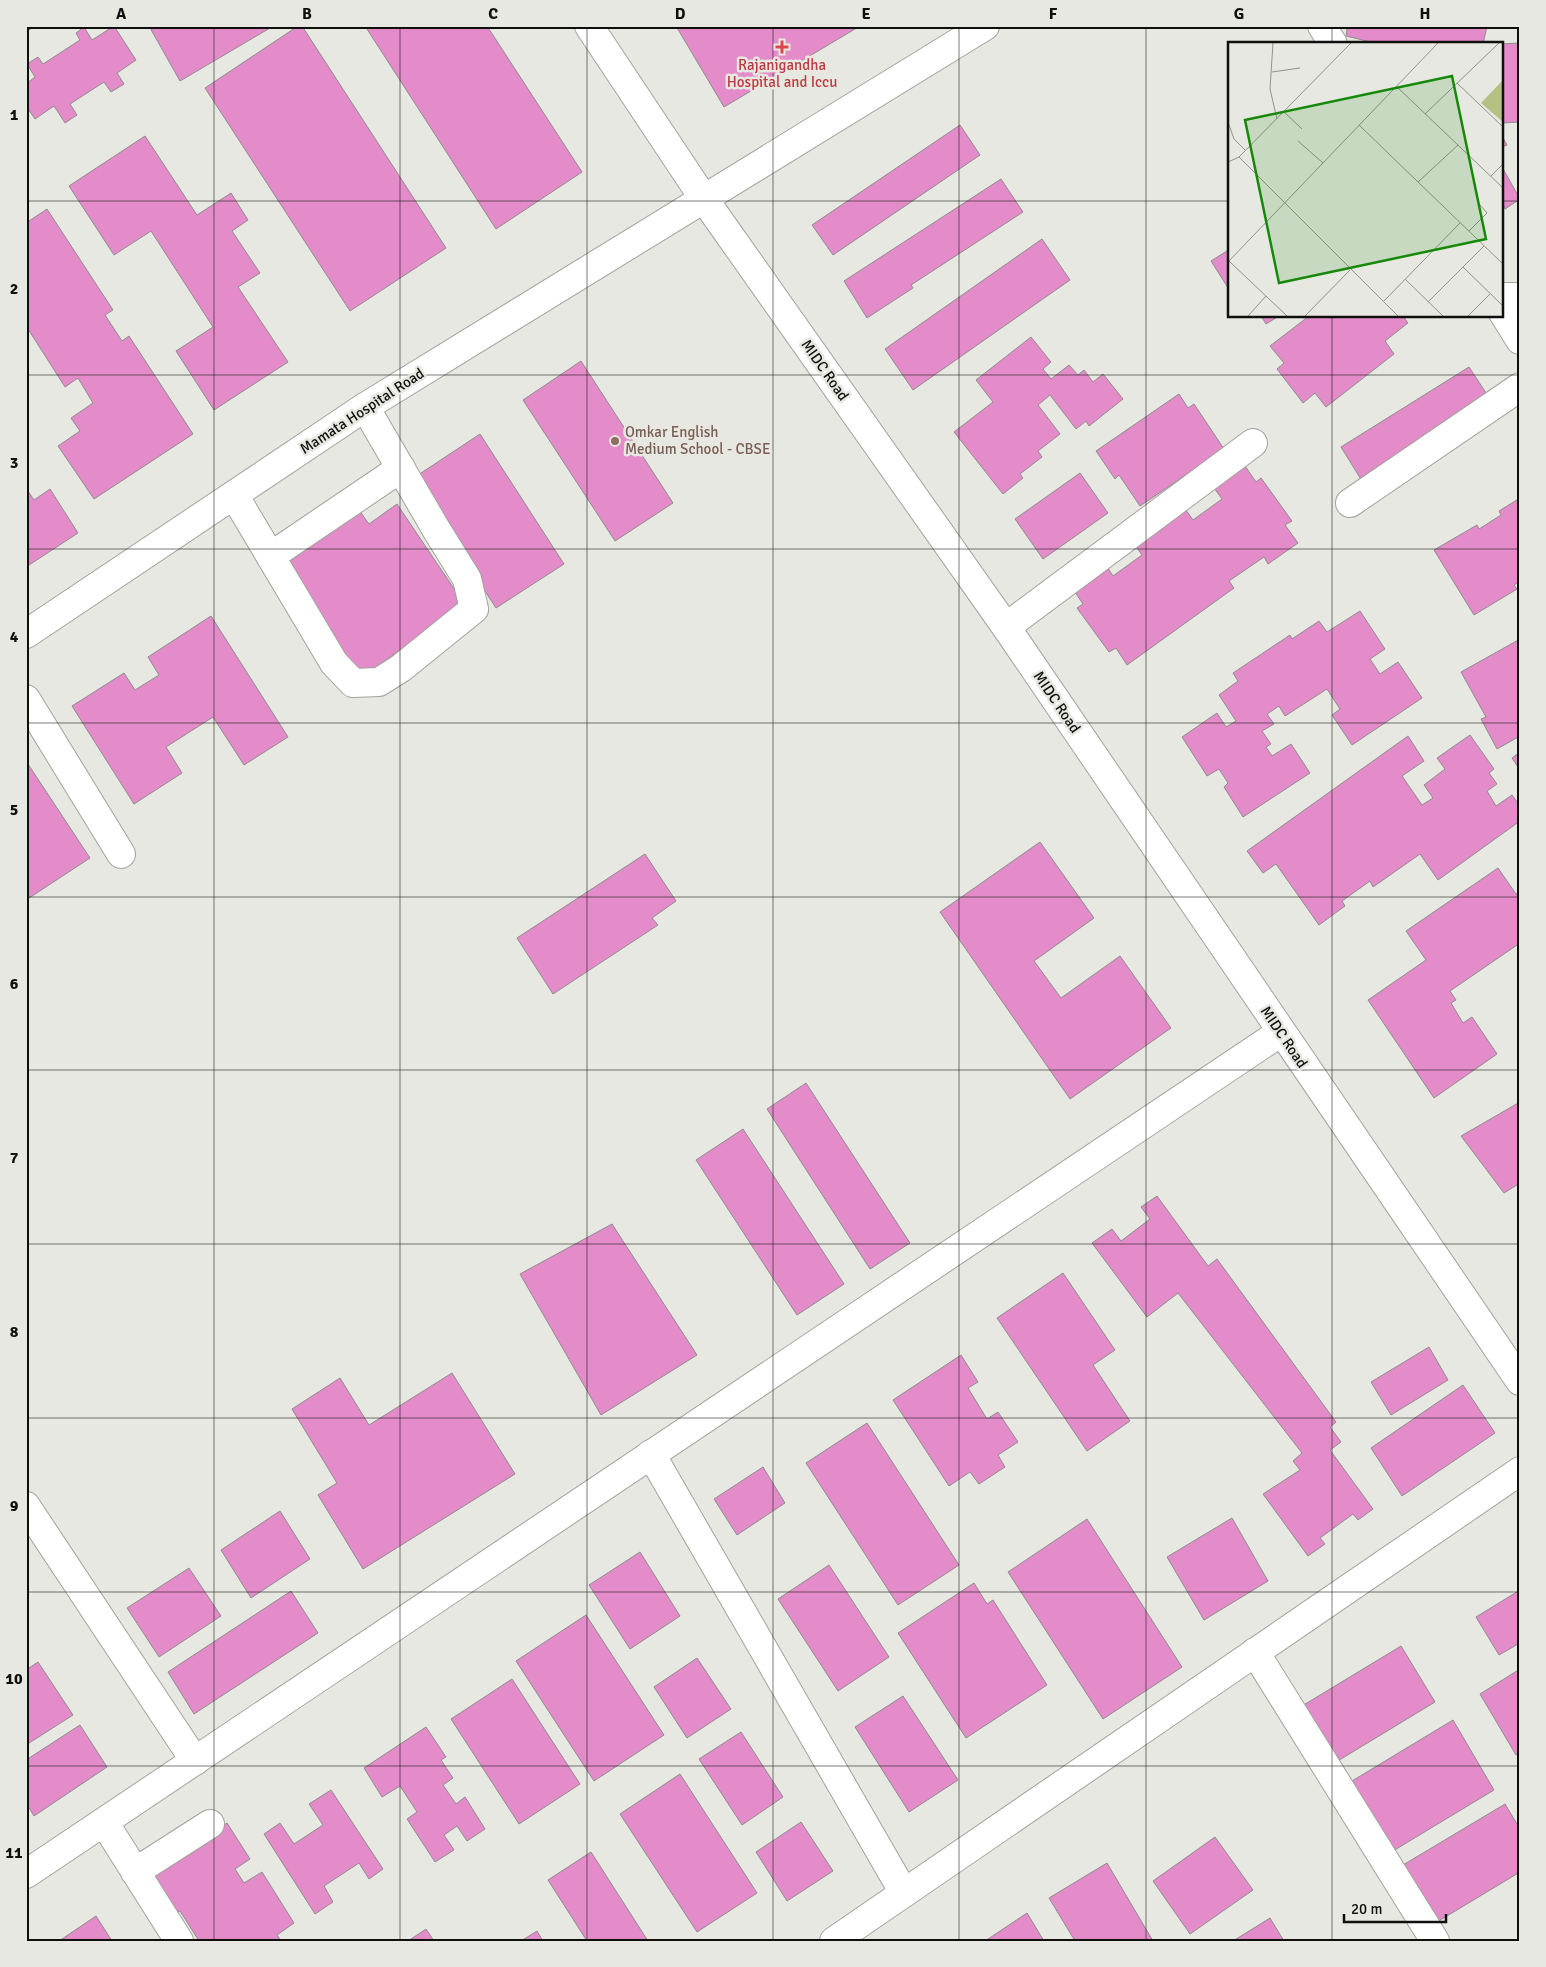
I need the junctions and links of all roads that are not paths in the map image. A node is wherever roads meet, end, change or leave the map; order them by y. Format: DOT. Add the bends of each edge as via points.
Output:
graph roads {
  1 [pos="589,26"];
  2 [pos="985,26"];
  3 [pos="1322,26"];
  4 [pos="1332,42"];
  5 [pos="704,199"];
  6 [pos="1504,297"];
  7 [pos="1520,297"];
  8 [pos="1504,315"];
  9 [pos="1520,340"];
  10 [pos="1520,387"];
  11 [pos="365,407"];
  12 [pos="1253,443"];
  13 [pos="401,468"];
  14 [pos="234,495"];
  15 [pos="1350,503"];
  16 [pos="271,556"];
  17 [pos="1006,627"];
  18 [pos="26,634"];
  19 [pos="26,699"];
  20 [pos="121,854"];
  21 [pos="1281,1032"];
  22 [pos="1520,1381"];
  23 [pos="651,1454"];
  24 [pos="1520,1472"];
  25 [pos="26,1506"];
  26 [pos="1255,1652"];
  27 [pos="195,1761"];
  28 [pos="104,1822"];
  29 [pos="210,1824"];
  30 [pos="135,1872"];
  31 [pos="26,1874"];
  32 [pos="904,1893"];
  33 [pos="178,1941"];
  34 [pos="834,1941"];
  35 [pos="1435,1941"];
  1 -- 5 [label="street, MIDC Road"];
  2 -- 5 [label="street, Mamata Hospital Road"];
  3 -- 4 [label="street"];
  5 -- 11 [label="street, Mamata Hospital Road"];
  5 -- 17 [label="street, MIDC Road"];
  6 -- 7 [label="street"];
  8 -- 9 [label="street"];
  10 -- 15 [label="street"];
  11 -- 13 [label="street"];
  11 -- 14 [label="street, Mamata Hospital Road"];
  12 -- 17 [label="street"];
  13 -- 16 [label="street"];
  13 -- 16 [label="street" via="468,579 474,609 401,668 379,682 353,684 334,663"];
  14 -- 16 [label="street"];
  14 -- 18 [label="street, Mamata Hospital Road"];
  17 -- 21 [label="street, MIDC Road"];
  19 -- 20 [label="street"];
  21 -- 22 [label="street, MIDC Road"];
  21 -- 23 [label="street"];
  23 -- 27 [label="street"];
  23 -- 32 [label="street"];
  24 -- 26 [label="street"];
  25 -- 27 [label="street"];
  26 -- 32 [label="street"];
  26 -- 35 [label="street"];
  27 -- 28 [label="street"];
  28 -- 30 [label="street"];
  28 -- 31 [label="street"];
  29 -- 30 [label="street"];
  30 -- 33 [label="street"];
  32 -- 34 [label="street"];
}
